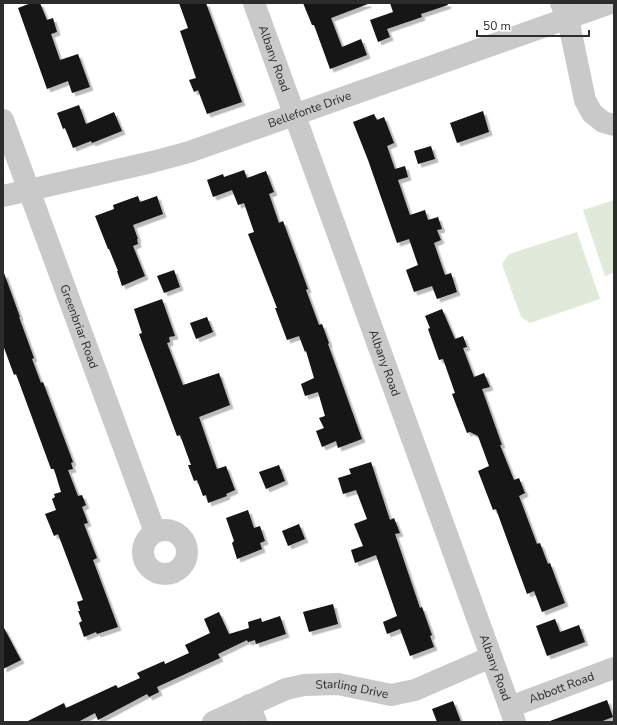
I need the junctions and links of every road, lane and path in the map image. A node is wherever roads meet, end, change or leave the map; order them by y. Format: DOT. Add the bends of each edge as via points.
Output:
graph roads {
  1 [pos="254,3"];
  2 [pos="611,3"];
  3 [pos="565,11"];
  4 [pos="294,114"];
  5 [pos="3,120"];
  6 [pos="614,125"];
  7 [pos="29,190"];
  8 [pos="3,196"];
  9 [pos="155,532"];
  10 [pos="491,657"];
  11 [pos="614,668"];
  12 [pos="253,713"];
  13 [pos="512,715"];
  14 [pos="213,722"];
  1 -- 4 [label="street, Albany Road"];
  2 -- 3 [label="street, Bellefonte Drive"];
  3 -- 4 [label="street, Bellefonte Drive"];
  3 -- 6 [label="street" via="585,100 592,113 603,122"];
  4 -- 7 [label="street, Bellefonte Drive" via="189,152"];
  4 -- 10 [label="street, Albany Road"];
  5 -- 7 [label="street, Greenbriar Road"];
  7 -- 8 [label="street, Bellefonte Drive"];
  7 -- 9 [label="street, Greenbriar Road"];
  10 -- 12 [label="street, Starling Drive" via="403,694 384,694 338,684 304,685 286,689"];
  10 -- 13 [label="street, Albany Road"];
  11 -- 13 [label="street, Abbott Road"];
  12 -- 14 [label="street, Starling Drive"];
}
